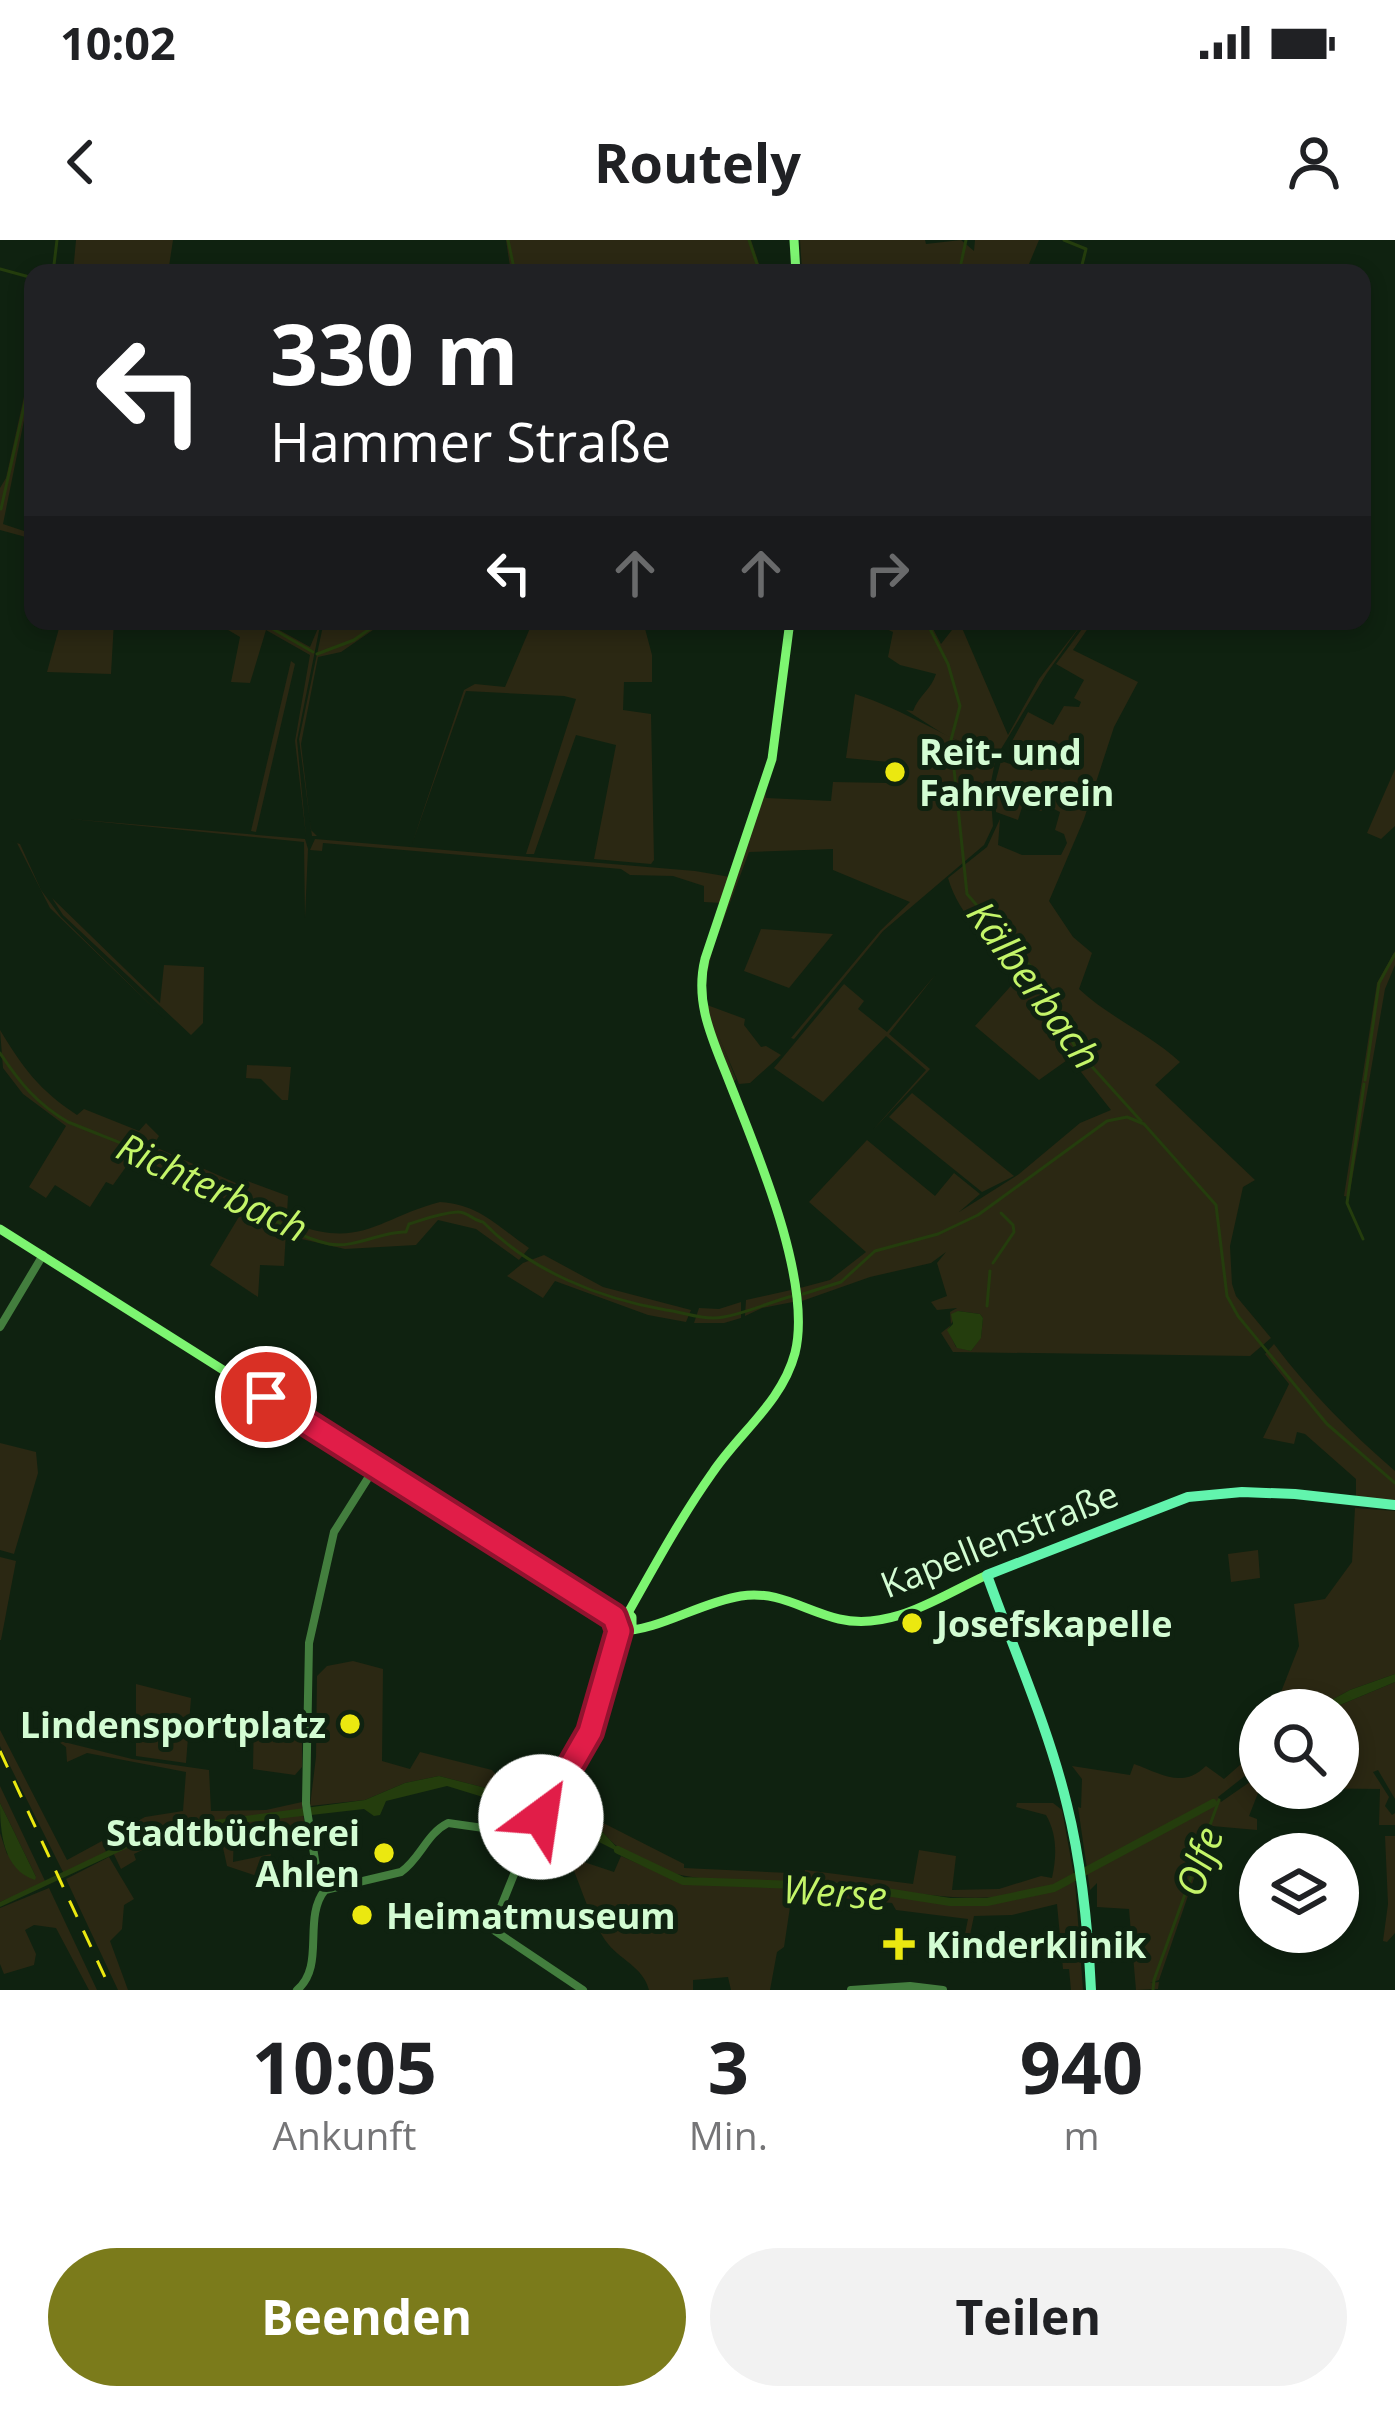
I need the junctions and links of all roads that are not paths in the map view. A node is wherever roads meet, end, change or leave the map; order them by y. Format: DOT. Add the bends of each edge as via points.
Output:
graph roads {
  1 [pos="789,630"];
  2 [pos="0,1228"];
  3 [pos="43,1256"];
  4 [pos="0,1327"];
  5 [pos="375,1467"];
  6 [pos="1395,1505"];
  7 [pos="987,1575"];
  8 [pos="628,1613"];
  9 [pos="614,1617"];
  10 [pos="632,1627"];
  11 [pos="619,1631"];
  12 [pos="524,1830"];
  13 [pos="325,1890"];
  14 [pos="297,1990"];
  15 [pos="583,1990"];
  16 [pos="851,1990"];
  17 [pos="944,1990"];
  18 [pos="1091,1990"];
  1 -- 8 [label="main road" via="772,760 700,993 761,1164 797,1295 797,1340 784,1381 705,1484"];
  2 -- 3 [label="main road"];
  3 -- 4 [label="street"];
  3 -- 5 [label="main road"];
  5 -- 9 [label="main road"];
  5 -- 13 [label="street" via="334,1532 309,1643 306,1803"];
  6 -- 7 [label="main road, Kapellenstraße" via="1295,1494 1188,1497"];
  7 -- 10 [label="main road, Kapellenstraße" via="880,1621 840,1619 753,1595"];
  7 -- 18 [label="main road" via="1052,1753 1082,1884"];
  8 -- 9 [label="main road"];
  8 -- 10 [label="main road"];
  9 -- 11 [label="main road"];
  10 -- 11 [label="main road, Kapellenstraße"];
  11 -- 12 [label="street" via="590,1732 544,1813"];
  12 -- 13 [label="street" via="448,1823 409,1867"];
  12 -- 15 [label="street" via="525,1847 492,1925"];
  13 -- 14 [label="street" via="306,1983"];
  16 -- 17 [label="street"];
}
